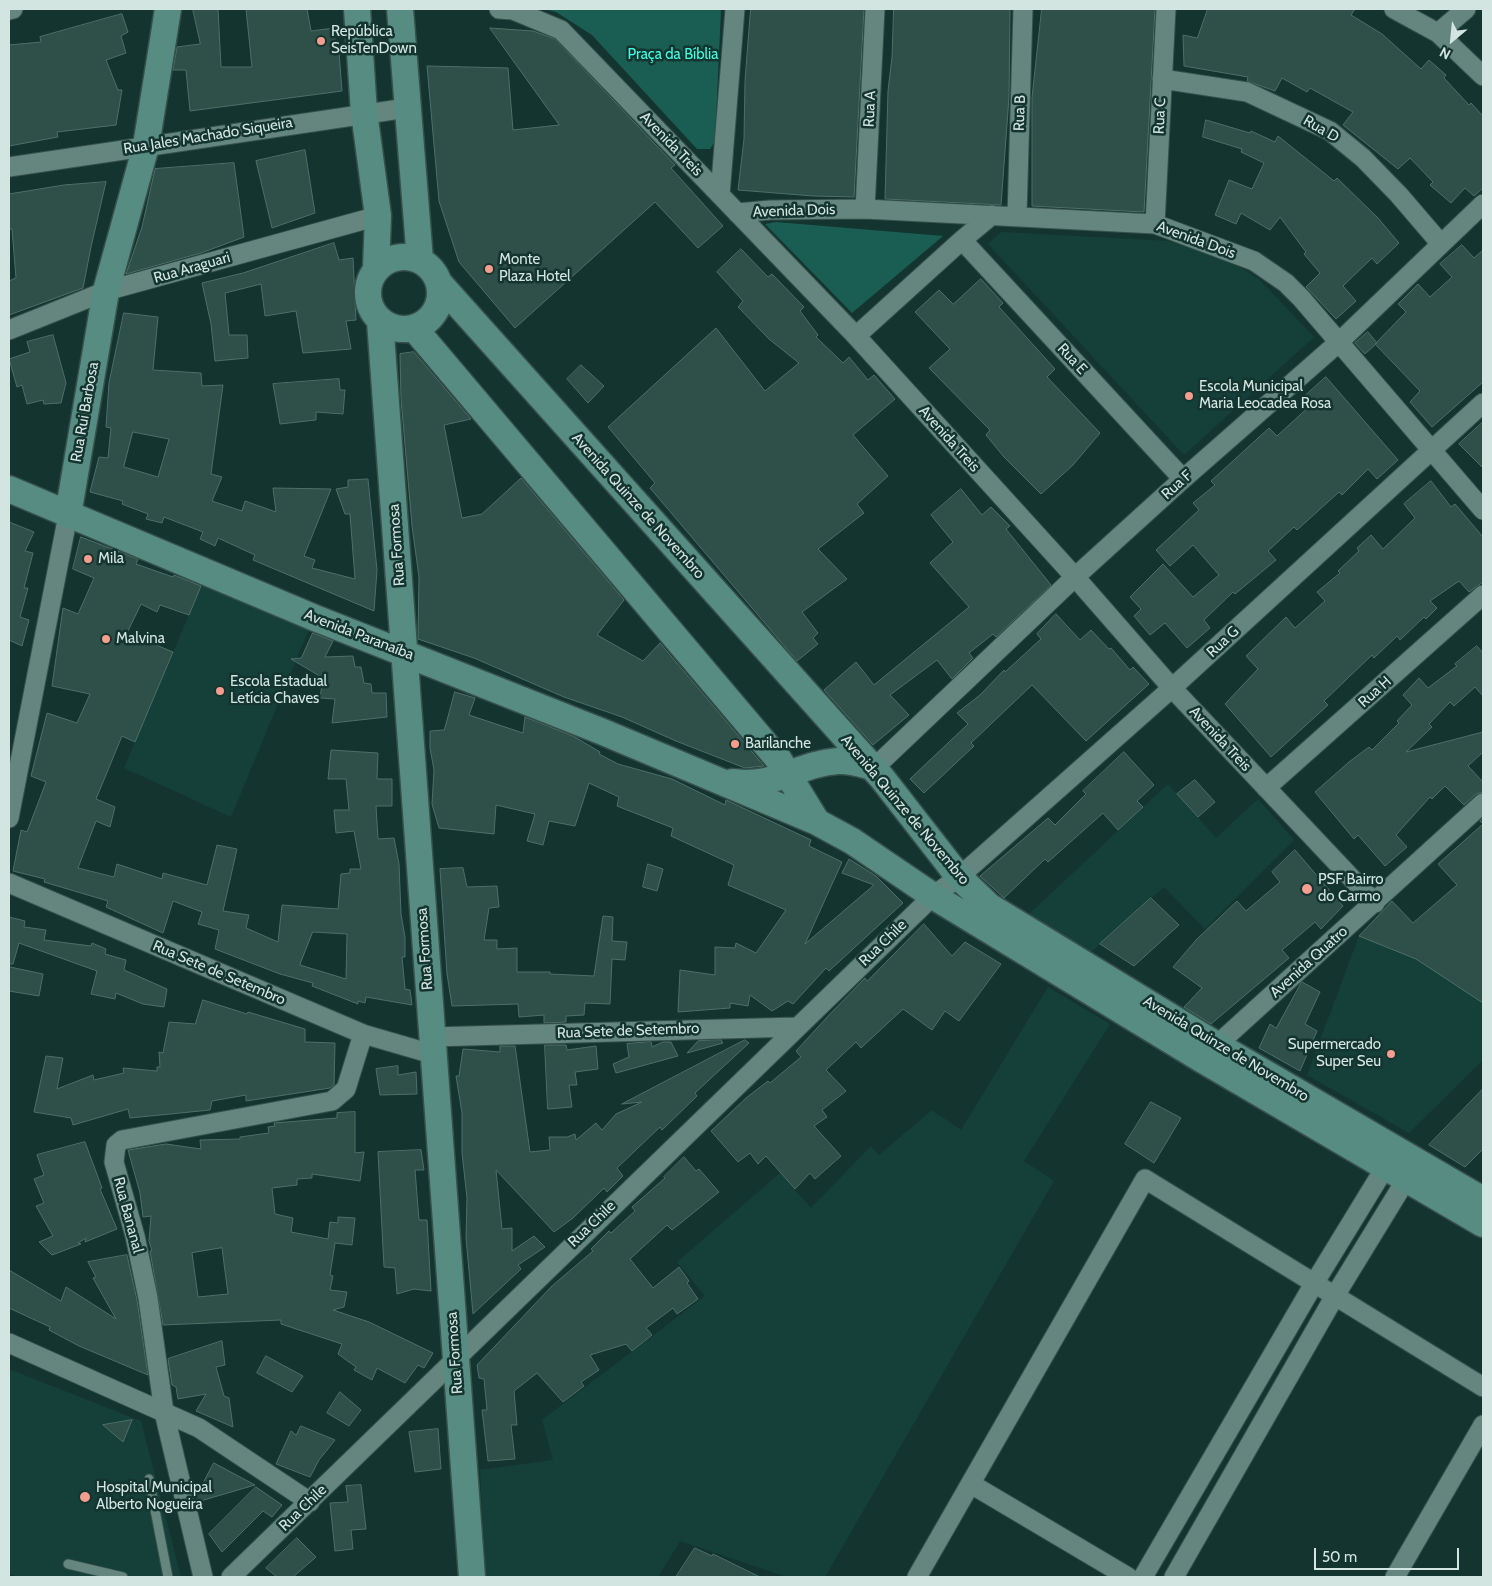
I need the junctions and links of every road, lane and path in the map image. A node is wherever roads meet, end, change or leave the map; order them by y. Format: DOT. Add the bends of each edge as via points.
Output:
graph roads {
  1 [pos="14,9"];
  2 [pos="168,9"];
  3 [pos="357,9"];
  4 [pos="400,9"];
  5 [pos="499,9"];
  6 [pos="735,9"];
  7 [pos="875,9"];
  8 [pos="1024,9"];
  9 [pos="1166,9"];
  10 [pos="1394,9"];
  11 [pos="1466,9"];
  12 [pos="9,10"];
  13 [pos="1438,33"];
  14 [pos="1483,76"];
  15 [pos="1162,79"];
  16 [pos="407,108"];
  17 [pos="364,112"];
  18 [pos="146,146"];
  19 [pos="9,167"];
  20 [pos="720,195"];
  21 [pos="1483,204"];
  22 [pos="865,209"];
  23 [pos="737,213"];
  24 [pos="992,215"];
  25 [pos="378,216"];
  26 [pos="1017,216"];
  27 [pos="1155,224"];
  28 [pos="962,240"];
  29 [pos="1441,244"];
  30 [pos="420,260"];
  31 [pos="376,268"];
  32 [pos="440,284"];
  33 [pos="106,292"];
  34 [pos="380,320"];
  35 [pos="414,328"];
  36 [pos="9,330"];
  37 [pos="856,336"];
  38 [pos="1338,343"];
  39 [pos="1483,402"];
  40 [pos="1431,450"];
  41 [pos="1183,479"];
  42 [pos="9,489"];
  43 [pos="1483,510"];
  44 [pos="68,515"];
  45 [pos="1075,577"];
  46 [pos="1483,595"];
  47 [pos="406,654"];
  48 [pos="1172,688"];
  49 [pos="873,768"];
  50 [pos="789,774"];
  51 [pos="711,779"];
  52 [pos="1266,788"];
  53 [pos="1483,803"];
  54 [pos="9,818"];
  55 [pos="817,822"];
  56 [pos="959,877"];
  57 [pos="9,883"];
  58 [pos="933,896"];
  59 [pos="1375,903"];
  60 [pos="796,1027"];
  61 [pos="363,1034"];
  62 [pos="432,1045"];
  63 [pos="1209,1052"];
  64 [pos="1397,1172"];
  65 [pos="1483,1200"];
  66 [pos="1483,1224"];
  67 [pos="1315,1282"];
  68 [pos="1336,1294"];
  69 [pos="9,1343"];
  70 [pos="456,1357"];
  71 [pos="1483,1387"];
  72 [pos="164,1412"];
  73 [pos="1483,1425"];
  74 [pos="149,1479"];
  75 [pos="971,1484"];
  76 [pos="310,1502"];
  77 [pos="68,1564"];
  78 [pos="123,1577"];
  79 [pos="168,1577"];
  80 [pos="203,1577"];
  81 [pos="231,1577"];
  82 [pos="472,1577"];
  83 [pos="918,1577"];
  84 [pos="1128,1577"];
  85 [pos="1143,1577"];
  86 [pos="1174,1577"];
  87 [pos="1396,1577"];
  1 -- 12 [label="street"];
  2 -- 18 [label="street, Rua Rui Barbosa"];
  3 -- 17 [label="street"];
  4 -- 16 [label="street"];
  5 -- 20 [label="street, Avenida Treis" via="513,10 561,30"];
  6 -- 20 [label="street"];
  7 -- 22 [label="street, Rua A"];
  8 -- 26 [label="street, Rua B"];
  9 -- 15 [label="street, Rua C"];
  10 -- 13 [label="street"];
  11 -- 13 [label="street"];
  13 -- 14 [label="street"];
  15 -- 27 [label="street, Rua C"];
  15 -- 29 [label="street, Rua D" via="1247,92 1330,131 1393,188"];
  16 -- 17 [label="street, Rua Jales Machado Siqueira"];
  16 -- 30 [label="street"];
  17 -- 18 [label="street, Rua Jales Machado Siqueira"];
  17 -- 25 [label="street"];
  18 -- 19 [label="street, Rua Jales Machado Siqueira"];
  18 -- 33 [label="street, Rua Rui Barbosa"];
  20 -- 23 [label="street, Avenida Treis"];
  21 -- 29 [label="street, Rua F"];
  22 -- 23 [label="street, Avenida Dois"];
  22 -- 24 [label="street, Avenida Dois"];
  23 -- 37 [label="street, Avenida Treis"];
  24 -- 26 [label="street, Avenida Dois"];
  24 -- 28 [label="street"];
  25 -- 31 [label="street"];
  25 -- 33 [label="street, Rua Araguari"];
  26 -- 27 [label="street, Avenida Dois"];
  27 -- 38 [label="street, Avenida Dois" via="1254,261 1270,271 1302,298"];
  28 -- 37 [label="street"];
  28 -- 41 [label="street, Rua E"];
  29 -- 38 [label="street, Rua F"];
  30 -- 31 [label="street" via="405,256 389,259"];
  30 -- 32 [label="street" via="427,264"];
  31 -- 34 [label="street" via="370,279 368,302"];
  32 -- 35 [label="street" via="440,302 430,319"];
  32 -- 49 [label="street, Avenida Quinze de Novembro"];
  33 -- 36 [label="street, Rua Araguari"];
  33 -- 44 [label="street, Rua Rui Barbosa"];
  34 -- 35 [label="street" via="396,329"];
  34 -- 47 [label="street, Rua Formosa"];
  35 -- 50 [label="street, Avenida Quinze de Novembro"];
  37 -- 45 [label="street, Avenida Treis"];
  38 -- 40 [label="street, Avenida Dois"];
  38 -- 41 [label="street, Rua F"];
  39 -- 40 [label="street, Rua G"];
  40 -- 43 [label="street, Avenida Dois"];
  40 -- 48 [label="street, Rua G"];
  41 -- 45 [label="street, Rua F"];
  42 -- 44 [label="street, Avenida Paranaíba"];
  44 -- 47 [label="street, Avenida Paranaíba"];
  44 -- 54 [label="street, Rua Rui Barbosa"];
  45 -- 48 [label="street, Avenida Treis"];
  45 -- 49 [label="street, Rua F"];
  46 -- 52 [label="street, Rua H"];
  47 -- 51 [label="street, Avenida Paranaíba" via="603,732"];
  47 -- 62 [label="street, Rua Formosa"];
  48 -- 52 [label="street, Avenida Treis"];
  48 -- 56 [label="street, Rua G"];
  49 -- 50 [label="street" via="838,760"];
  49 -- 56 [label="street, Avenida Quinze de Novembro"];
  50 -- 51 [label="street" via="749,784"];
  50 -- 55 [label="street, Avenida Quinze de Novembro"];
  51 -- 55 [label="street, Avenida Quinze de Novembro"];
  52 -- 59 [label="street, Avenida Treis"];
  53 -- 59 [label="street, Avenida Quatro"];
  55 -- 58 [label="street, Avenida Quinze de Novembro" via="880,858"];
  56 -- 58 [label="street, Rua Chile"];
  56 -- 63 [label="street, Avenida Quinze de Novembro" via="989,906"];
  57 -- 61 [label="street, Rua Sete de Setembro"];
  58 -- 60 [label="street, Rua Chile"];
  58 -- 63 [label="street, Avenida Quinze de Novembro"];
  59 -- 63 [label="street, Avenida Quatro"];
  60 -- 62 [label="street, Rua Sete de Setembro"];
  60 -- 70 [label="street, Rua Chile"];
  61 -- 62 [label="street, Rua Sete de Setembro"];
  61 -- 72 [label="street, Rua Bananal" via="346,1089 332,1101 122,1140 116,1145 114,1162 148,1298"];
  62 -- 70 [label="street, Rua Formosa"];
  63 -- 64 [label="street, Avenida Quinze de Novembro"];
  63 -- 65 [label="street, Avenida Quinze de Novembro"];
  64 -- 66 [label="street, Avenida Quinze de Novembro"];
  64 -- 67 [label="street"];
  64 -- 68 [label="street"];
  67 -- 68 [label="street"];
  67 -- 75 [label="street" via="1145,1179"];
  67 -- 85 [label="street"];
  68 -- 71 [label="street"];
  68 -- 86 [label="street"];
  69 -- 72 [label="street"];
  70 -- 76 [label="street, Rua Chile"];
  70 -- 82 [label="street, Rua Formosa"];
  72 -- 76 [label="street" via="213,1435"];
  72 -- 80 [label="street, Rua Bananal"];
  73 -- 87 [label="street"];
  74 -- 79 [label="lane"];
  75 -- 83 [label="street"];
  75 -- 84 [label="street"];
  76 -- 81 [label="street, Rua Chile"];
  77 -- 78 [label="lane"];
}
